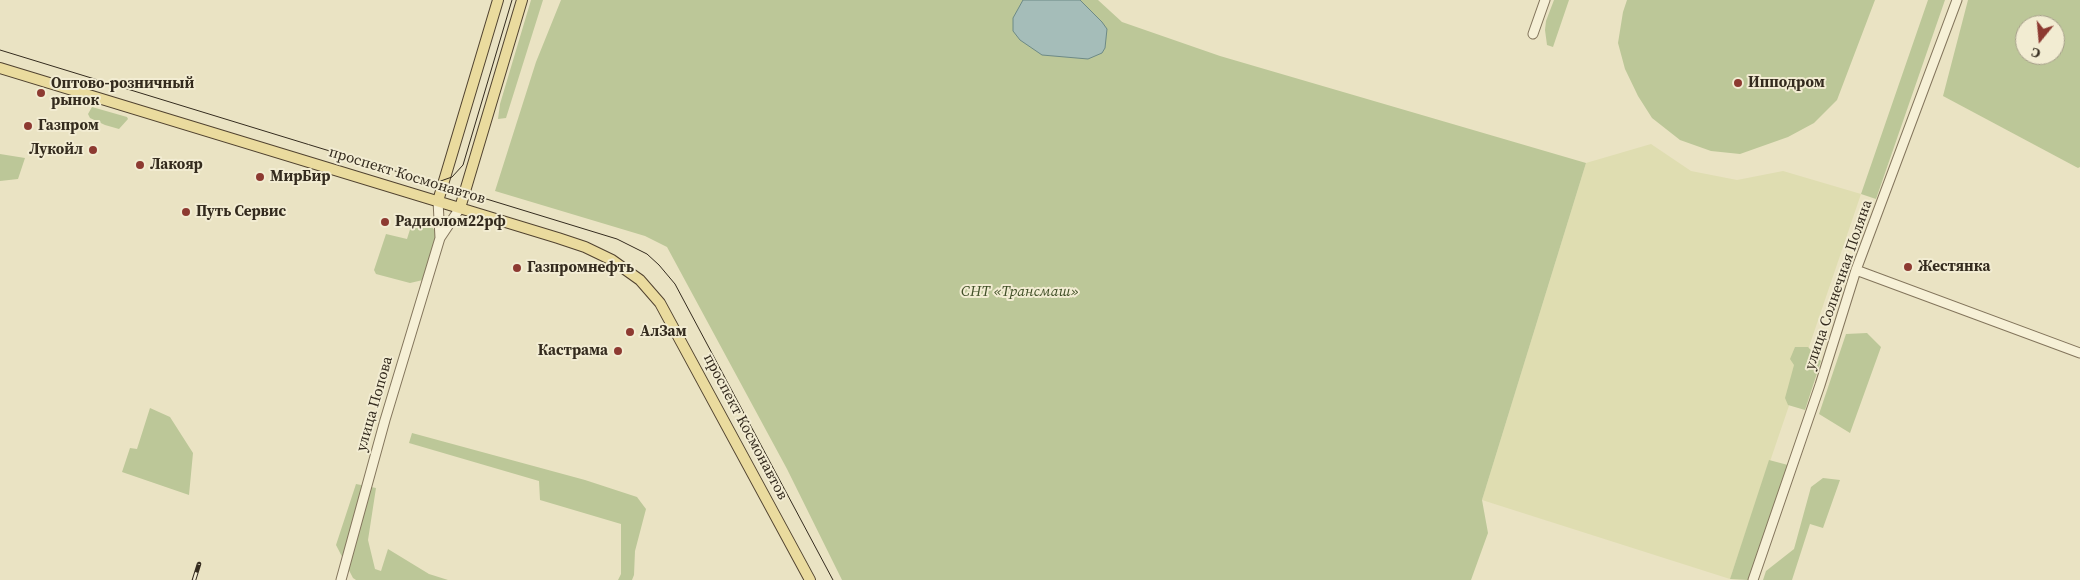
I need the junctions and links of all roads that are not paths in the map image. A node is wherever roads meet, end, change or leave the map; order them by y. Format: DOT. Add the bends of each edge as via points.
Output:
graph roads {
  1 [pos="498,0"];
  2 [pos="522,0"];
  3 [pos="1545,0"];
  4 [pos="1957,0"];
  5 [pos="1533,34"];
  6 [pos="0,68"];
  7 [pos="438,201"];
  8 [pos="460,208"];
  9 [pos="440,238"];
  10 [pos="1856,270"];
  11 [pos="2080,353"];
  12 [pos="340,580"];
  13 [pos="810,580"];
  14 [pos="1753,580"];
  1 -- 7 [label="main road, улица Попова"];
  2 -- 8 [label="main road, улица Попова"];
  3 -- 5 [label="street"];
  4 -- 10 [label="street, улица Солнечная Поляна"];
  6 -- 7 [label="main road, проспект Космонавтов"];
  7 -- 8 [label="main road, проспект Космонавтов"];
  7 -- 9 [label="street, улица Попова"];
  8 -- 9 [label="street, улица Попова"];
  8 -- 13 [label="main road, проспект Космонавтов" via="597,252 627,270 652,292"];
  9 -- 12 [label="street, улица Попова"];
  10 -- 11 [label="street"];
  10 -- 14 [label="street, улица Солнечная Поляна"];
}
